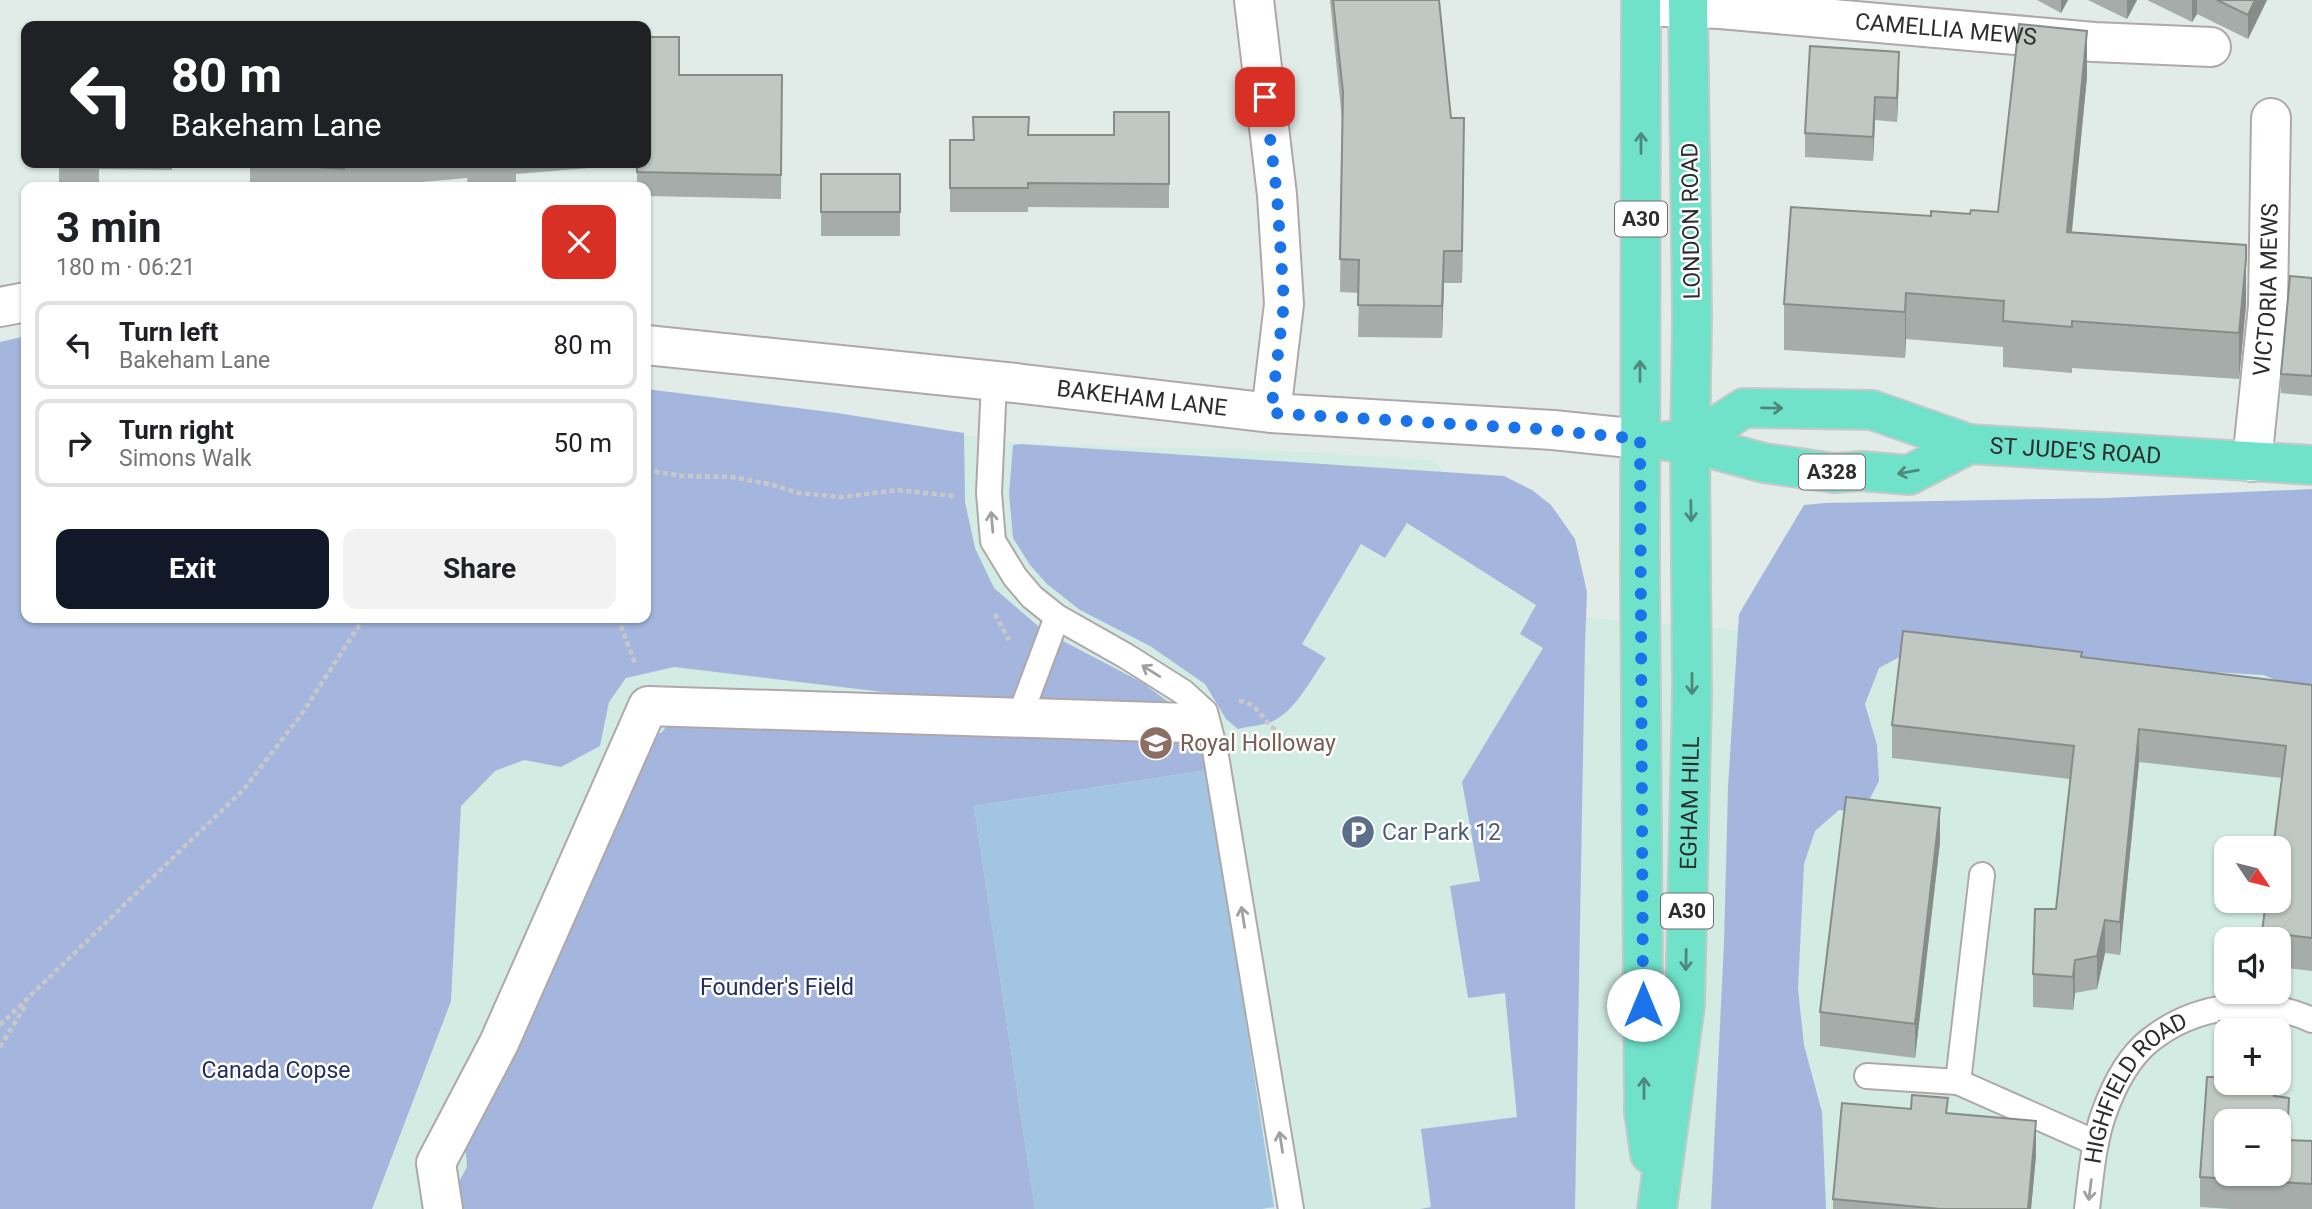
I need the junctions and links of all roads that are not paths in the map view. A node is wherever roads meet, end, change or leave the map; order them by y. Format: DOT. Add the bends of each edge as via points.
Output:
graph roads {
  1 [pos="1254,0"];
  2 [pos="1641,3"];
  3 [pos="1688,4"];
  4 [pos="2211,47"];
  5 [pos="2270,118"];
  6 [pos="21,303"];
  7 [pos="0,307"];
  8 [pos="651,346"];
  9 [pos="1004,382"];
  10 [pos="1271,413"];
  11 [pos="1640,439"];
  12 [pos="1690,443"];
  13 [pos="1969,444"];
  14 [pos="2252,462"];
  15 [pos="2312,465"];
  16 [pos="1057,617"];
  17 [pos="1023,719"];
  18 [pos="1188,723"];
  19 [pos="1982,875"];
  20 [pos="2312,1020"];
  21 [pos="1867,1076"];
  22 [pos="1958,1082"];
  23 [pos="2096,1143"];
  24 [pos="1657,1207"];
  25 [pos="443,1209"];
  26 [pos="1291,1209"];
  27 [pos="2087,1209"];
  1 -- 10 [label="street" via="1277,195 1284,303"];
  2 -- 3 [label="street, CAMELLIA MEWS"];
  11 -- 2 [label="main road, A30, one-way"];
  3 -- 4 [label="street, CAMELLIA MEWS" via="2094,42"];
  3 -- 12 [label="main road, LONDON ROAD / A30"];
  5 -- 14 [label="street, VICTORIA MEWS" via="2268,306"];
  6 -- 7 [label="street"];
  8 -- 9 [label="street, BAKEHAM LANE"];
  9 -- 10 [label="street, BAKEHAM LANE"];
  16 -- 9 [label="lane, one-way" via="1015,577 993,541 989,493"];
  10 -- 11 [label="street, BAKEHAM LANE"];
  11 -- 12 [label="main road, ST JUDE'S ROAD / A328"];
  24 -- 11 [label="main road, EGHAM HILL / A30, one-way" via="1644,1112"];
  13 -- 12 [label="main road, ST JUDE'S ROAD / A328, one-way" via="1909,475 1764,463"];
  12 -- 13 [label="main road, one-way" via="1744,408 1872,410"];
  12 -- 24 [label="main road, EGHAM HILL / A30, one-way" via="1692,696 1685,1005"];
  13 -- 14 [label="main road, ST JUDE'S ROAD"];
  14 -- 15 [label="main road, ST JUDE'S ROAD"];
  16 -- 17 [label="lane"];
  26 -- 16 [label="lane, one-way" via="1205,712 1183,692"];
  17 -- 18 [label="street"];
  17 -- 25 [label="street" via="648,706 499,1043 436,1163"];
  19 -- 22 [label="lane"];
  20 -- 23 [label="lane, HIGHFIELD ROAD" via="2273,1007 2245,1005 2205,1012 2169,1027 2148,1042 2129,1065 2104,1114"];
  21 -- 22 [label="lane"];
  22 -- 23 [label="lane"];
  23 -- 27 [label="lane, HIGHFIELD ROAD, one-way"];
}
